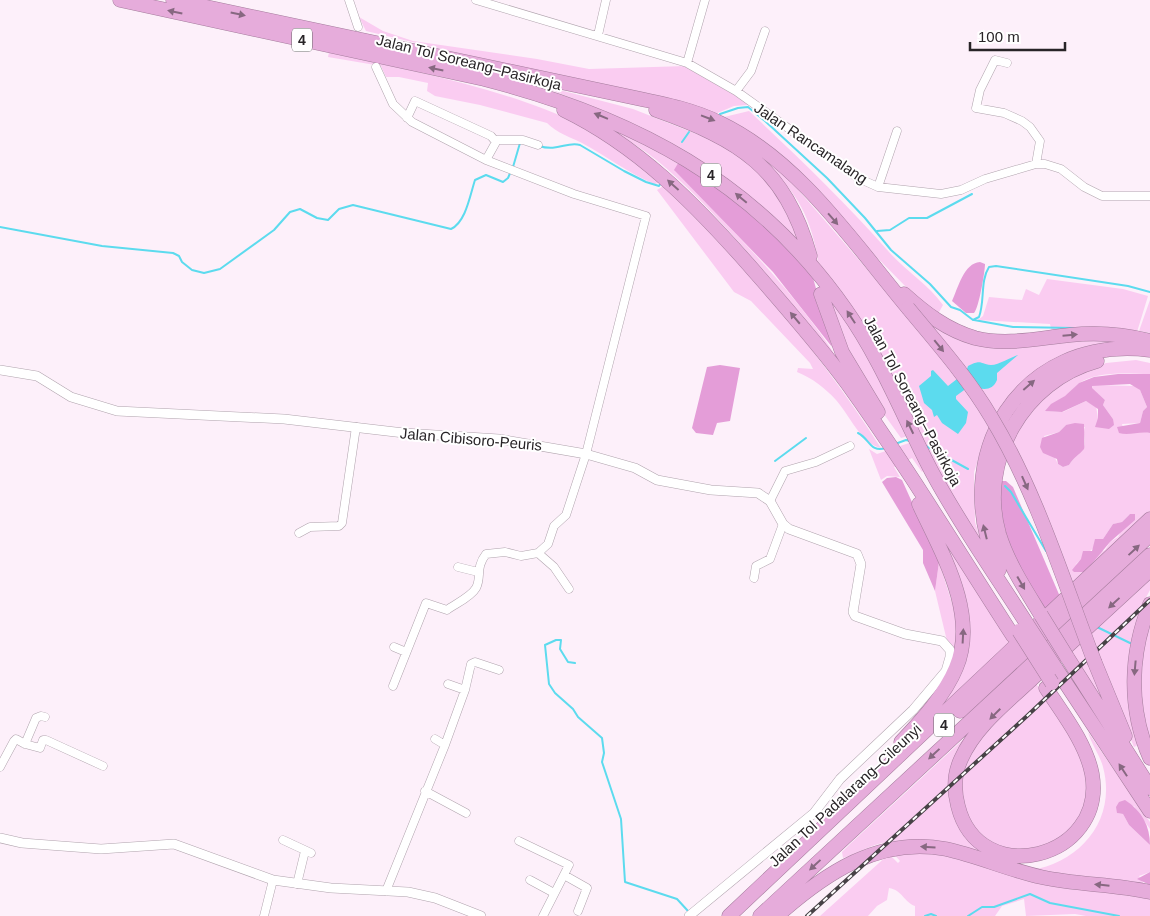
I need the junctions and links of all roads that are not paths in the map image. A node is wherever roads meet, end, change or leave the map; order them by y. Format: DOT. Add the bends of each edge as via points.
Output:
graph roads {
  1 [pos="120,0"];
  2 [pos="173,0"];
  3 [pos="349,0"];
  4 [pos="476,0"];
  5 [pos="606,0"];
  6 [pos="705,0"];
  7 [pos="358,27"];
  8 [pos="765,31"];
  9 [pos="598,35"];
  10 [pos="687,63"];
  11 [pos="1007,63"];
  12 [pos="376,67"];
  13 [pos="484,79"];
  14 [pos="559,83"];
  15 [pos="736,91"];
  16 [pos="407,118"];
  17 [pos="897,131"];
  18 [pos="496,140"];
  19 [pos="538,144"];
  20 [pos="486,160"];
  21 [pos="1036,164"];
  22 [pos="878,187"];
  23 [pos="1150,196"];
  24 [pos="810,256"];
  25 [pos="821,294"];
  26 [pos="909,304"];
  27 [pos="1146,340"];
  28 [pos="1150,350"];
  29 [pos="1150,358"];
  30 [pos="0,370"];
  31 [pos="851,381"];
  32 [pos="356,427"];
  33 [pos="850,446"];
  34 [pos="586,454"];
  35 [pos="905,466"];
  36 [pos="770,501"];
  37 [pos="1150,518"];
  38 [pos="783,524"];
  39 [pos="299,533"];
  40 [pos="1150,535"];
  41 [pos="538,553"];
  42 [pos="1150,555"];
  43 [pos="458,567"];
  44 [pos="1150,570"];
  45 [pos="478,572"];
  46 [pos="754,578"];
  47 [pos="569,589"];
  48 [pos="1150,604"];
  49 [pos="1022,629"];
  50 [pos="394,647"];
  51 [pos="406,652"];
  52 [pos="499,670"];
  53 [pos="448,684"];
  54 [pos="393,686"];
  55 [pos="1049,686"];
  56 [pos="465,690"];
  57 [pos="45,717"];
  58 [pos="435,739"];
  59 [pos="25,744"];
  60 [pos="445,745"];
  61 [pos="1150,758"];
  62 [pos="103,766"];
  63 [pos="0,767"];
  64 [pos="1150,787"];
  65 [pos="425,791"];
  66 [pos="1150,811"];
  67 [pos="466,813"];
  68 [pos="0,838"];
  69 [pos="809,839"];
  70 [pos="282,840"];
  71 [pos="519,841"];
  72 [pos="976,858"];
  73 [pos="564,875"];
  74 [pos="273,880"];
  75 [pos="530,880"];
  76 [pos="296,884"];
  77 [pos="386,892"];
  78 [pos="1150,892"];
  79 [pos="554,893"];
  80 [pos="578,911"];
  81 [pos="692,914"];
  82 [pos="264,916"];
  83 [pos="481,916"];
  84 [pos="543,916"];
  85 [pos="729,916"];
  86 [pos="740,916"];
  87 [pos="760,916"];
  88 [pos="777,916"];
  13 -- 1 [label="highway, Jalan Tol Soreang–Pasirkoja / 4, one-way"];
  2 -- 14 [label="highway, Jalan Tol Soreang–Pasirkoja / 4, one-way"];
  3 -- 7 [label="street"];
  4 -- 9 [label="street, Jalan Rancamalang"];
  5 -- 9 [label="street"];
  6 -- 10 [label="street"];
  8 -- 15 [label="street" via="751,71"];
  9 -- 10 [label="street, Jalan Rancamalang"];
  10 -- 15 [label="street, Jalan Rancamalang"];
  11 -- 21 [label="street" via="994,61 980,90 976,108 1004,113 1030,127 1040,141"];
  12 -- 16 [label="street" via="393,104"];
  31 -- 13 [label="highway, one-way" via="712,224 657,171 579,117"];
  49 -- 13 [label="highway, Jalan Tol Soreang–Pasirkoja / 4, one-way" via="931,471 876,358 847,311 809,263 756,210 712,176 662,144 616,122 544,95"];
  14 -- 24 [label="highway" via="664,113 746,154 767,171 786,195 796,213"];
  14 -- 26 [label="highway, Jalan Tol Soreang–Pasirkoja / 4, one-way" via="675,107 706,117 757,144 793,173"];
  15 -- 22 [label="street, Jalan Rancamalang" via="858,178"];
  16 -- 18 [label="street" via="415,101"];
  16 -- 20 [label="street"];
  17 -- 22 [label="street"];
  18 -- 19 [label="street" via="523,140"];
  18 -- 20 [label="street"];
  20 -- 34 [label="street" via="574,194 646,216"];
  21 -- 22 [label="street, Jalan Rancamalang" via="951,193 930,194"];
  21 -- 23 [label="street, Jalan Rancamalang" via="1061,169 1102,196"];
  25 -- 31 [label="highway"];
  26 -- 27 [label="highway, one-way" via="946,326 984,340 1014,341 1088,334"];
  26 -- 64 [label="highway, Jalan Tol Soreang–Pasirkoja / 4, one-way, bridge" via="969,384 1010,450 1125,738"];
  49 -- 28 [label="highway, one-way" via="982,522 981,477 986,452 996,428 1021,392 1056,366 1102,351"];
  29 -- 64 [label="highway, one-way, bridge" via="1126,356 1101,360 1059,377 1026,406 1004,443 995,477 997,524 1013,568"];
  30 -- 32 [label="street, Jalan Cibisoro-Peuris" via="38,376 71,397 117,411 245,415"];
  31 -- 35 [label="highway"];
  31 -- 35 [label="highway" via="881,434"];
  32 -- 34 [label="street, Jalan Cibisoro-Peuris" via="499,439"];
  32 -- 39 [label="street" via="342,523 339,526 310,527"];
  33 -- 36 [label="street" via="816,462 785,470"];
  34 -- 36 [label="street, Jalan Cibisoro-Peuris" via="635,468 657,480 711,490 758,493"];
  34 -- 41 [label="street" via="566,515 554,526 548,544"];
  35 -- 49 [label="highway"];
  69 -- 35 [label="highway, one-way" via="905,738 942,691 959,660 963,637 959,600"];
  36 -- 38 [label="street"];
  37 -- 69 [label="highway"];
  38 -- 46 [label="street" via="770,559 756,566"];
  38 -- 81 [label="street" via="796,533 857,554 860,564 855,616 905,634 942,641 950,650 949,664 926,696 840,779 814,812"];
  86 -- 40 [label="highway, Jalan Tol Padalarang–Cileunyi / 4, one-way"];
  41 -- 45 [label="street" via="521,556 505,552 486,554 480,561"];
  41 -- 47 [label="street" via="554,567"];
  42 -- 87 [label="highway, Jalan Tol Padalarang–Cileunyi / 4, one-way"];
  43 -- 45 [label="street"];
  44 -- 55 [label="highway, one-way" via="996,712 964,752 955,780 959,811 974,837 988,848 1004,854 1032,856 1059,846 1082,825 1091,806 1093,784 1089,763"];
  45 -- 51 [label="street" via="475,590 447,610 426,602"];
  48 -- 61 [label="highway, one-way" via="1137,646 1134,678 1136,712"];
  49 -- 55 [label="highway"];
  66 -- 49 [label="highway, Jalan Tol Soreang–Pasirkoja / 4, one-way, bridge" via="1036,638"];
  50 -- 51 [label="street"];
  51 -- 54 [label="street"];
  52 -- 56 [label="street" via="473,662"];
  53 -- 56 [label="street"];
  55 -- 72 [label="highway" via="1082,731 1096,760 1101,788 1094,818 1077,843 1047,861 1021,864"];
  56 -- 60 [label="street"];
  57 -- 59 [label="street" via="36,718"];
  58 -- 60 [label="street"];
  59 -- 62 [label="street" via="40,748 46,740"];
  59 -- 63 [label="street" via="14,741"];
  60 -- 65 [label="street"];
  65 -- 67 [label="street"];
  65 -- 77 [label="street"];
  68 -- 74 [label="street" via="22,843 101,849 174,844"];
  69 -- 85 [label="highway"];
  70 -- 76 [label="street" via="308,852"];
  71 -- 73 [label="street" via="568,863"];
  78 -- 72 [label="highway, one-way" via="1051,879"];
  72 -- 88 [label="highway, one-way" via="921,847 871,854 826,876"];
  73 -- 79 [label="street"];
  73 -- 80 [label="street" via="587,888"];
  74 -- 76 [label="street"];
  74 -- 82 [label="street"];
  75 -- 79 [label="street"];
  76 -- 77 [label="street"];
  77 -- 83 [label="street" via="424,896"];
  79 -- 84 [label="street"];
}
